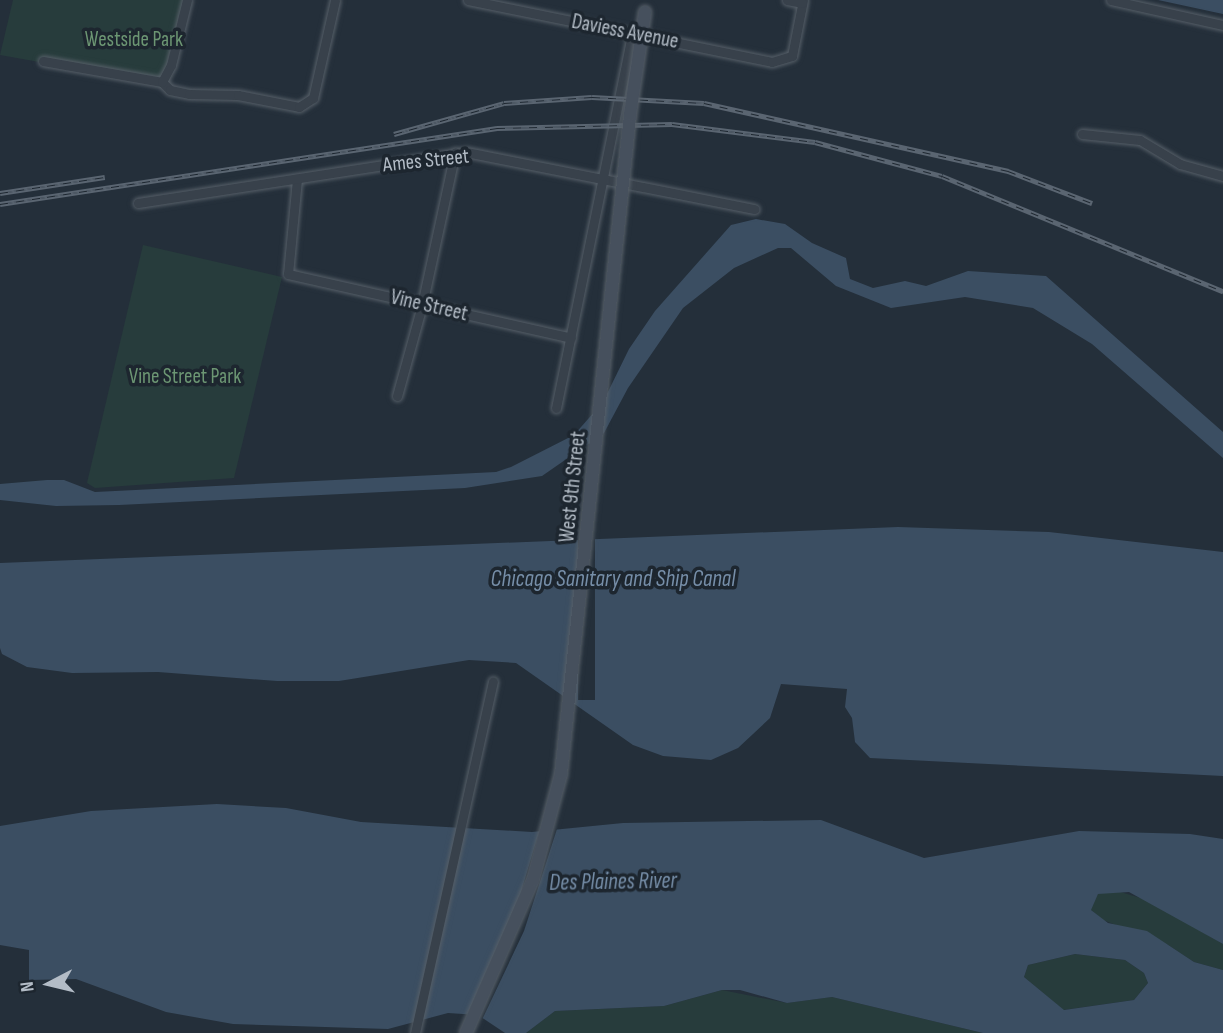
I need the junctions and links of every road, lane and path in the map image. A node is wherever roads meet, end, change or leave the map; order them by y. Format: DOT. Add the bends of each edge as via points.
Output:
graph roads {
  1 [pos="187,0"];
  2 [pos="335,0"];
  3 [pos="468,0"];
  4 [pos="787,0"];
  5 [pos="1111,0"];
  6 [pos="491,2"];
  7 [pos="803,2"];
  8 [pos="645,12"];
  9 [pos="1223,25"];
  10 [pos="632,33"];
  11 [pos="43,61"];
  12 [pos="162,82"];
  13 [pos="1082,134"];
  14 [pos="455,153"];
  15 [pos="1223,176"];
  16 [pos="297,178"];
  17 [pos="604,181"];
  18 [pos="138,204"];
  19 [pos="754,209"];
  20 [pos="422,305"];
  21 [pos="570,338"];
  22 [pos="397,396"];
  23 [pos="556,408"];
  24 [pos="493,682"];
  25 [pos="416,1028"];
  26 [pos="467,1033"];
  1 -- 12 [label="street" via="171,65"];
  2 -- 12 [label="street" via="308,104 299,107 239,95 189,94 170,90"];
  3 -- 6 [label="street, Daviess Avenue"];
  4 -- 7 [label="street"];
  5 -- 9 [label="street"];
  6 -- 10 [label="street, Daviess Avenue"];
  7 -- 10 [label="street, Daviess Avenue" via="792,56 782,61"];
  8 -- 26 [label="main road, West 9th Street, bridge" via="630,115 561,774 533,880"];
  10 -- 17 [label="street, West 9th Street"];
  11 -- 12 [label="street"];
  13 -- 15 [label="street" via="1140,140 1172,161"];
  14 -- 16 [label="street, Ames Street"];
  14 -- 17 [label="street, Ames Street"];
  14 -- 20 [label="street"];
  16 -- 18 [label="street, Ames Street"];
  16 -- 20 [label="street, Vine Street" via="288,274"];
  17 -- 19 [label="street, Ames Street"];
  17 -- 21 [label="street, West 9th Street"];
  20 -- 21 [label="street, Vine Street"];
  20 -- 22 [label="street"];
  21 -- 23 [label="street, West 9th Street"];
  24 -- 25 [label="street"];
}
